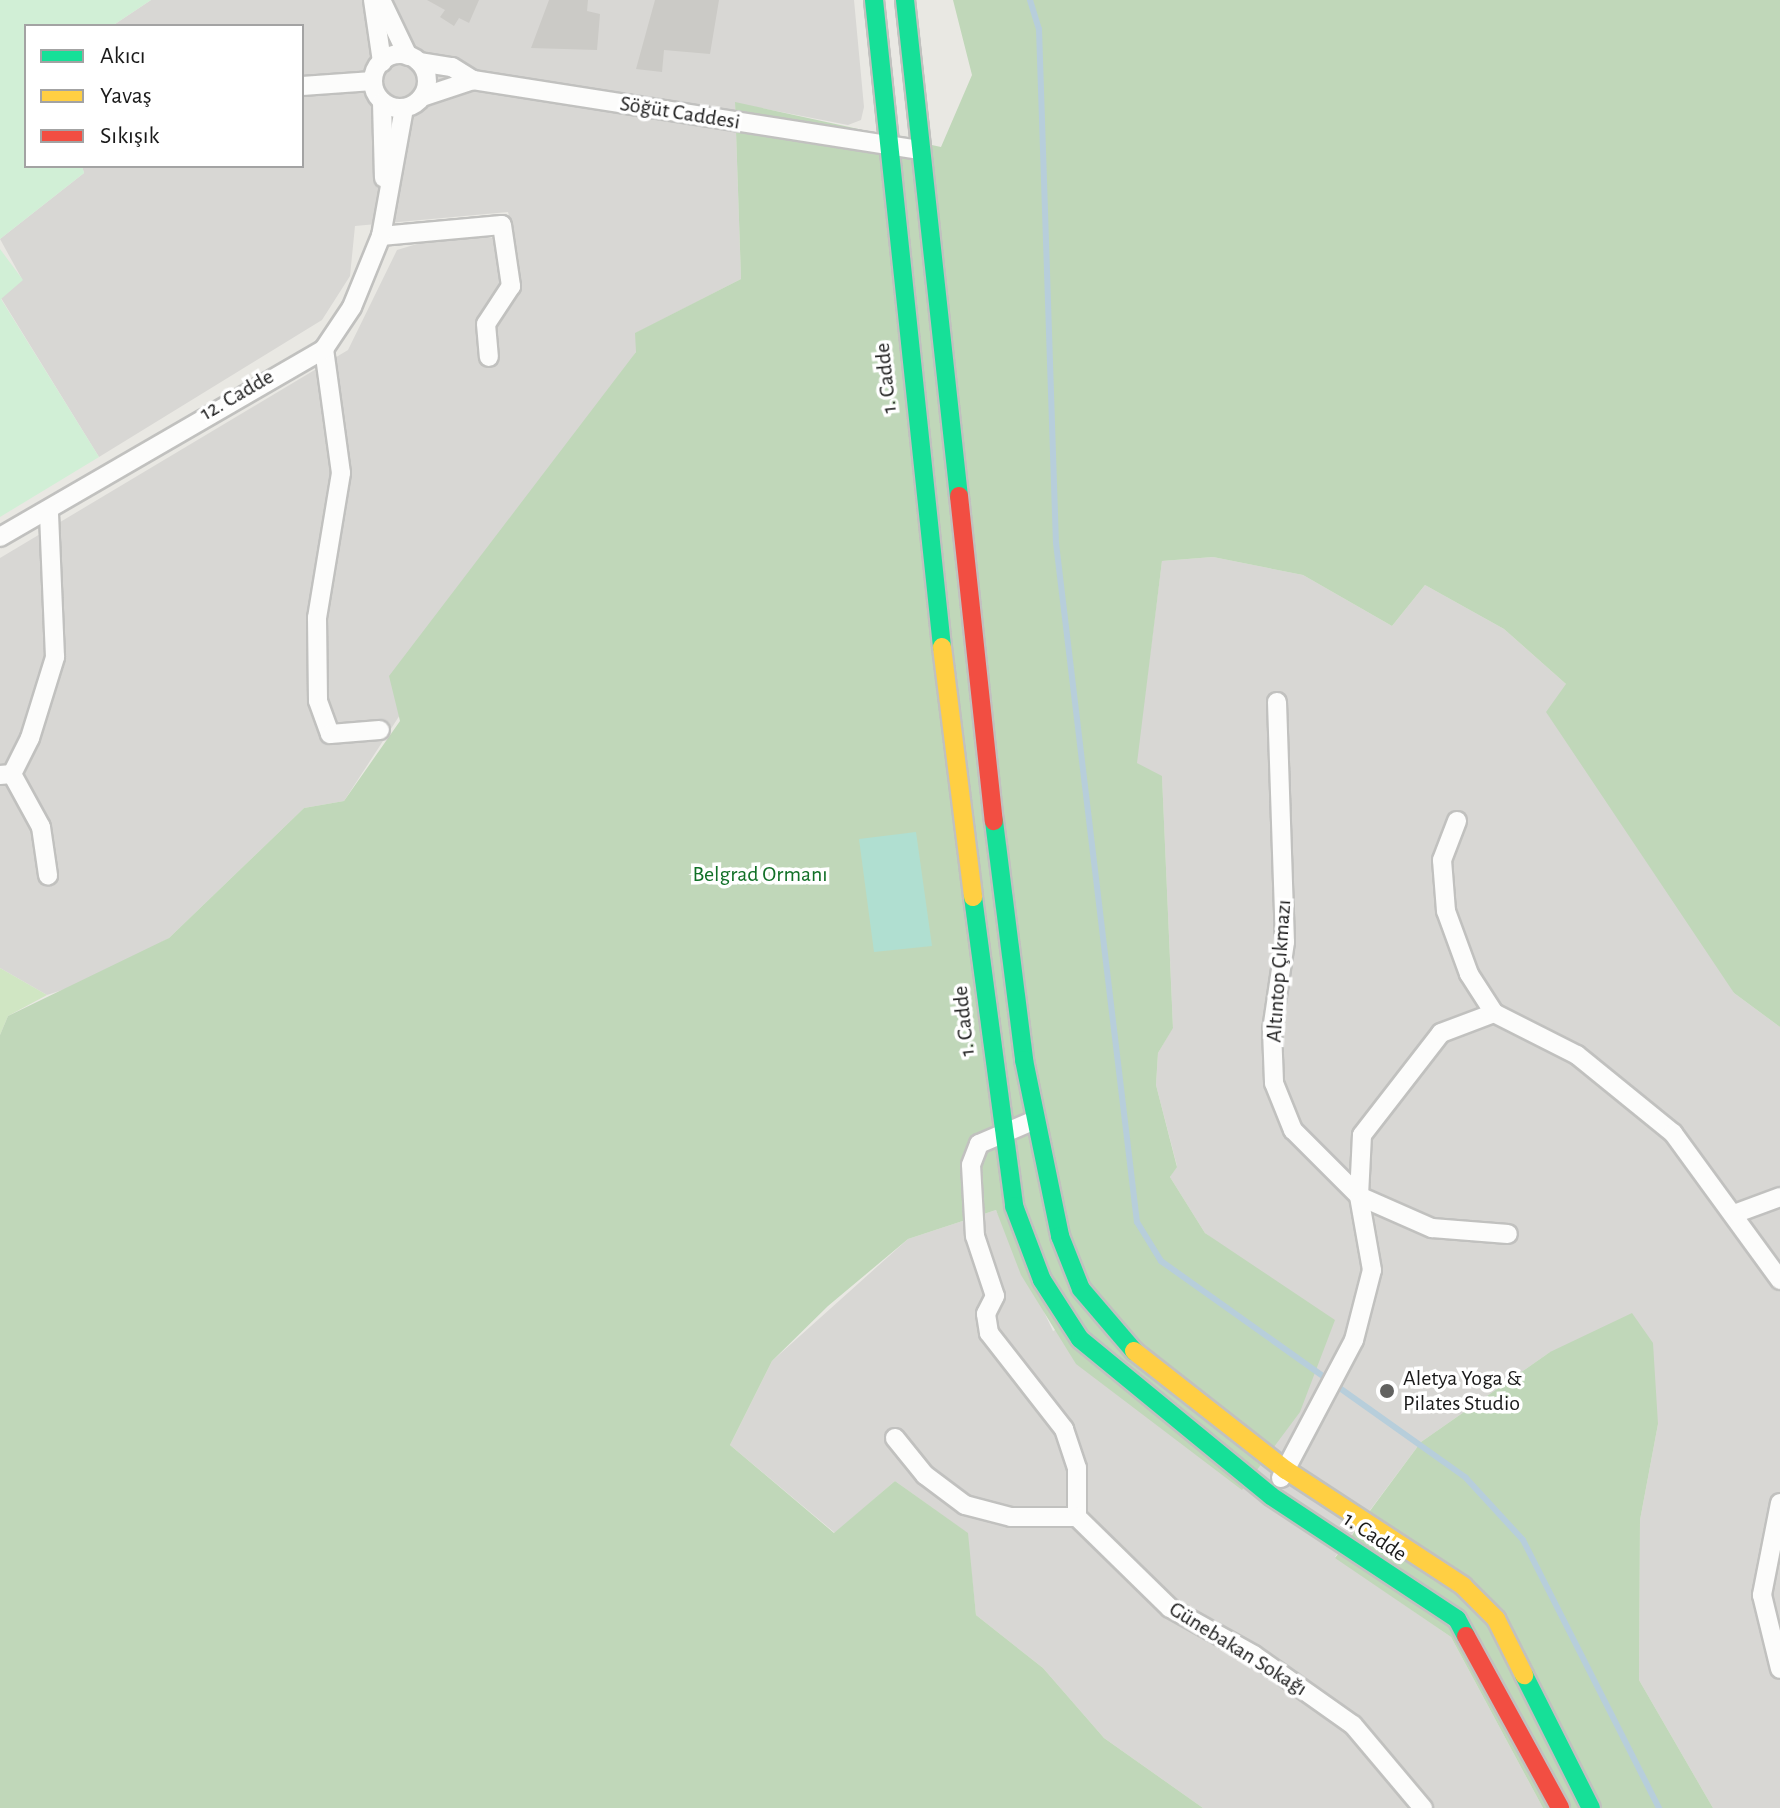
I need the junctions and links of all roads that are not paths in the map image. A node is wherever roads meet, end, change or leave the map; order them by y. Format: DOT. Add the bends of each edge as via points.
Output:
graph roads {
  1 [pos="373,0"];
  2 [pos="381,0"];
  3 [pos="874,0"];
  4 [pos="905,0"];
  5 [pos="414,59"];
  6 [pos="382,62"];
  7 [pos="473,80"];
  8 [pos="373,81"];
  9 [pos="304,86"];
  10 [pos="422,97"];
  11 [pos="382,102"];
  12 [pos="404,108"];
  13 [pos="887,146"];
  14 [pos="919,150"];
  15 [pos="385,185"];
  16 [pos="381,236"];
  17 [pos="324,349"];
  18 [pos="489,357"];
  19 [pos="49,512"];
  20 [pos="0,537"];
  21 [pos="1277,702"];
  22 [pos="380,730"];
  23 [pos="6,775"];
  24 [pos="1457,821"];
  25 [pos="48,875"];
  26 [pos="1494,1013"];
  27 [pos="1035,1120"];
  28 [pos="1001,1130"];
  29 [pos="1359,1196"];
  30 [pos="1780,1197"];
  31 [pos="1734,1214"];
  32 [pos="1508,1234"];
  33 [pos="1780,1280"];
  34 [pos="895,1438"];
  35 [pos="1286,1470"];
  36 [pos="1271,1496"];
  37 [pos="1780,1503"];
  38 [pos="1077,1517"];
  39 [pos="1780,1669"];
  40 [pos="1423,1808"];
  41 [pos="1560,1808"];
  42 [pos="1591,1808"];
  1 -- 6 [label="street"];
  2 -- 5 [label="street"];
  3 -- 13 [label="main road, 1. Cadde"];
  4 -- 14 [label="main road, 1. Cadde"];
  5 -- 6 [label="street"];
  5 -- 7 [label="street" via="452,67"];
  5 -- 10 [label="street" via="427,75"];
  6 -- 8 [label="street"];
  7 -- 10 [label="street"];
  7 -- 13 [label="street, Söğüt Caddesi"];
  8 -- 9 [label="street"];
  8 -- 11 [label="street"];
  10 -- 12 [label="street"];
  11 -- 12 [label="street"];
  11 -- 15 [label="street"];
  12 -- 15 [label="street"];
  13 -- 14 [label="street, Söğüt Caddesi"];
  13 -- 28 [label="main road, 1. Cadde"];
  14 -- 27 [label="main road, 1. Cadde" via="1000,879"];
  15 -- 16 [label="street, 12. Cadde"];
  16 -- 17 [label="street, 12. Cadde" via="352,307"];
  16 -- 18 [label="street" via="502,225 511,286 486,324"];
  17 -- 19 [label="street, 12. Cadde" via="216,406"];
  17 -- 22 [label="street" via="341,473 317,618 318,701 330,734"];
  19 -- 20 [label="street, 12. Cadde"];
  19 -- 23 [label="street" via="55,657"];
  21 -- 29 [label="street, Altıntop Çıkmazı" via="1285,942 1272,1030 1274,1083 1293,1130"];
  23 -- 25 [label="street" via="41,827"];
  24 -- 26 [label="street" via="1442,860 1446,911 1469,974"];
  26 -- 29 [label="street" via="1441,1033 1362,1135"];
  26 -- 31 [label="street" via="1577,1055 1673,1133"];
  27 -- 28 [label="street"];
  27 -- 35 [label="main road, 1. Cadde" via="1060,1236 1090,1301 1115,1336"];
  28 -- 36 [label="main road, 1. Cadde" via="1014,1206 1042,1280 1080,1339"];
  28 -- 38 [label="street" via="979,1144 971,1165 975,1236 995,1296 986,1314 989,1333 1064,1429 1077,1468"];
  29 -- 32 [label="street, Altıntop Çıkmazı" via="1432,1228"];
  29 -- 35 [label="street" via="1372,1270 1340,1370"];
  30 -- 31 [label="street"];
  31 -- 33 [label="street"];
  34 -- 38 [label="street" via="925,1475 965,1505 1011,1517"];
  35 -- 36 [label="street"];
  35 -- 42 [label="main road, 1. Cadde" via="1463,1586 1496,1619"];
  36 -- 41 [label="main road, 1. Cadde" via="1457,1619"];
  37 -- 39 [label="street" via="1762,1595"];
  38 -- 40 [label="street, Günebakan Sokağı" via="1170,1608 1254,1655 1353,1725"];
}
